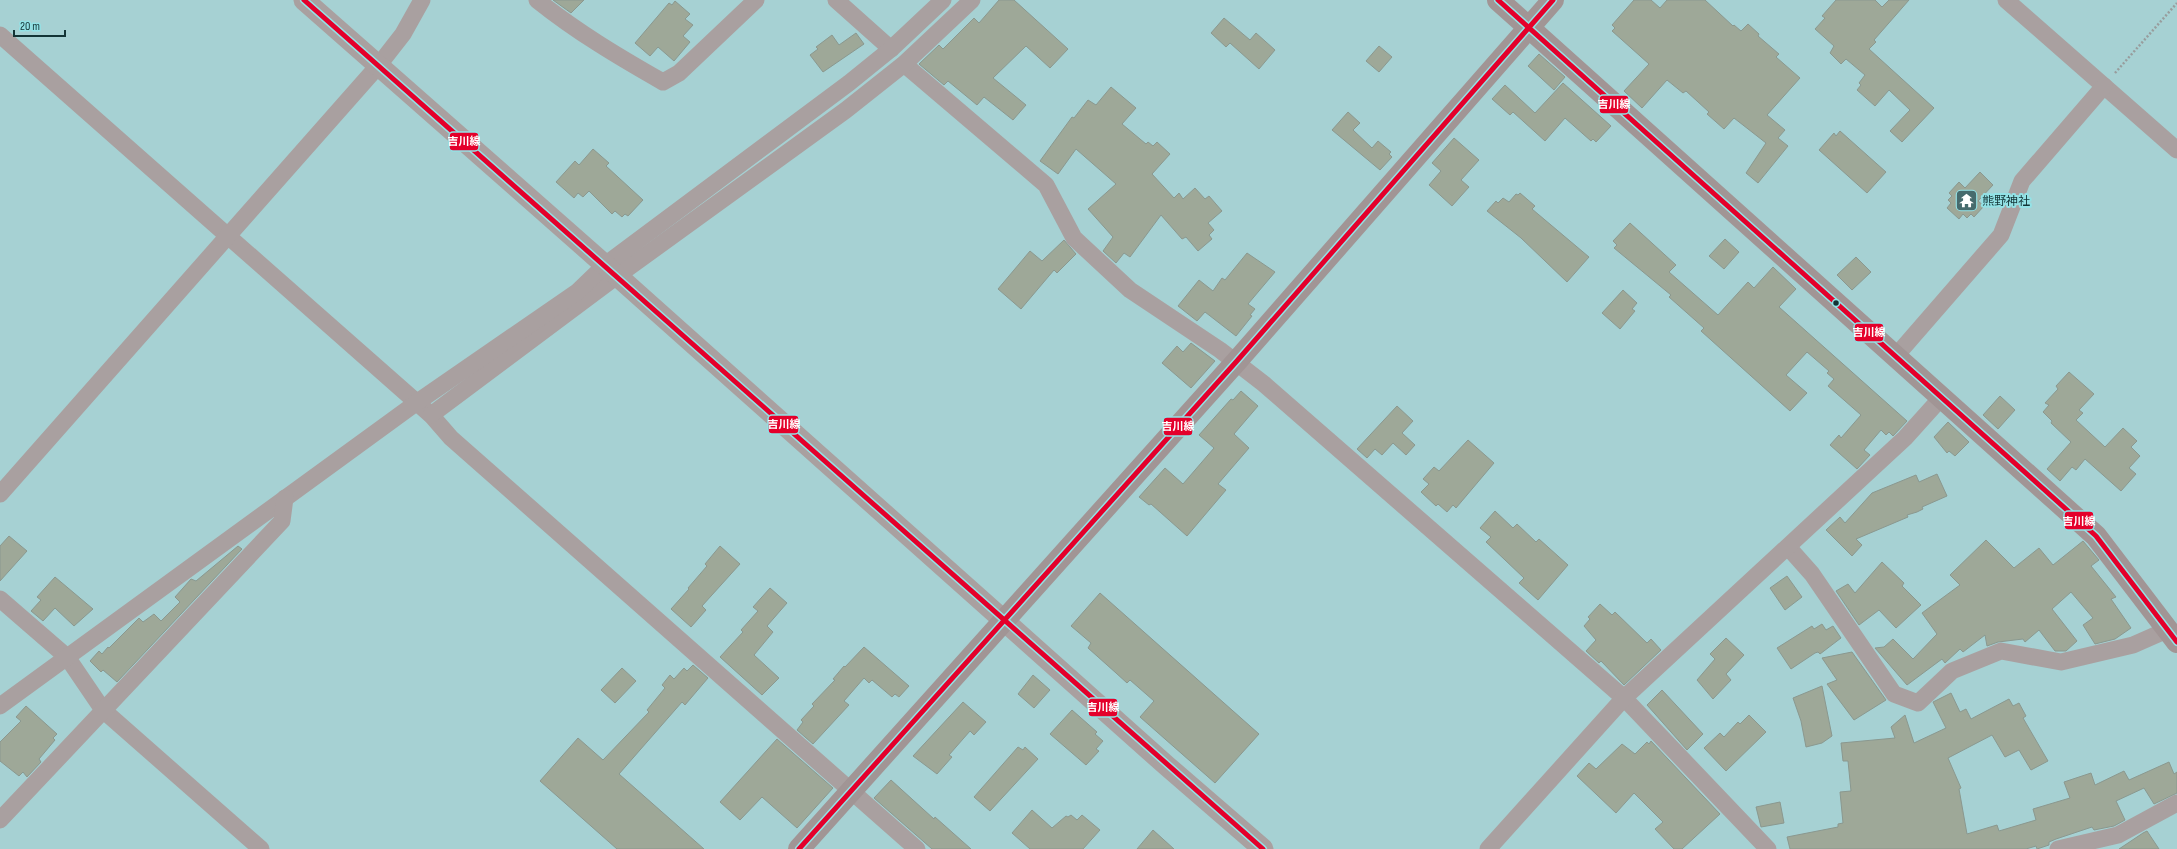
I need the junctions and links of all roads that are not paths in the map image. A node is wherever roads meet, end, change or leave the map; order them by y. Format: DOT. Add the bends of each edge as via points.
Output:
graph roads {
  1 [pos="304,0"];
  2 [pos="422,0"];
  3 [pos="537,0"];
  4 [pos="756,0"];
  5 [pos="836,0"];
  6 [pos="943,0"];
  7 [pos="972,0"];
  8 [pos="1498,0"];
  9 [pos="1553,0"];
  10 [pos="2006,0"];
  11 [pos="1529,27"];
  12 [pos="0,35"];
  13 [pos="891,49"];
  14 [pos="904,64"];
  15 [pos="378,66"];
  16 [pos="2104,86"];
  17 [pos="2177,150"];
  18 [pos="228,237"];
  19 [pos="611,270"];
  20 [pos="1896,357"];
  21 [pos="1236,362"];
  22 [pos="1941,398"];
  23 [pos="416,403"];
  24 [pos="431,415"];
  25 [pos="0,494"];
  26 [pos="285,498"];
  27 [pos="1788,547"];
  28 [pos="0,599"];
  29 [pos="1005,620"];
  30 [pos="2172,636"];
  31 [pos="67,657"];
  32 [pos="1624,698"];
  33 [pos="0,706"];
  34 [pos="103,710"];
  35 [pos="853,791"];
  36 [pos="2177,802"];
  37 [pos="0,820"];
  38 [pos="261,849"];
  39 [pos="799,849"];
  40 [pos="917,849"];
  41 [pos="1263,849"];
  42 [pos="1488,849"];
  43 [pos="1768,849"];
  44 [pos="2058,849"];
  1 -- 15 [label="street"];
  2 -- 15 [label="street" via="403,34"];
  3 -- 4 [label="street" via="574,29 663,82 679,73"];
  5 -- 13 [label="street"];
  6 -- 13 [label="street"];
  7 -- 14 [label="street"];
  8 -- 11 [label="main road"];
  9 -- 11 [label="main road"];
  10 -- 16 [label="street"];
  11 -- 20 [label="main road"];
  11 -- 21 [label="main road"];
  12 -- 18 [label="street"];
  13 -- 19 [label="street"];
  14 -- 19 [label="street" via="846,110"];
  14 -- 21 [label="street" via="1046,185 1074,238 1130,290"];
  15 -- 18 [label="street"];
  15 -- 19 [label="street"];
  16 -- 17 [label="street"];
  16 -- 20 [label="street" via="2022,181 2001,234"];
  18 -- 23 [label="street"];
  18 -- 25 [label="street"];
  19 -- 23 [label="street"];
  19 -- 24 [label="street"];
  19 -- 29 [label="street"];
  20 -- 22 [label="main road"];
  21 -- 29 [label="main road"];
  21 -- 32 [label="street"];
  22 -- 27 [label="street" via="1905,438"];
  22 -- 30 [label="main road" via="2096,536"];
  23 -- 24 [label="street"];
  23 -- 26 [label="street"];
  24 -- 35 [label="street" via="451,438"];
  26 -- 31 [label="street"];
  26 -- 34 [label="street" via="282,521"];
  27 -- 30 [label="street" via="1812,574 1894,694 1918,703 1952,671 2001,651 2061,662"];
  27 -- 32 [label="street"];
  28 -- 31 [label="street"];
  29 -- 35 [label="main road"];
  29 -- 41 [label="street"];
  31 -- 33 [label="street"];
  31 -- 34 [label="street"];
  32 -- 42 [label="street"];
  32 -- 43 [label="street"];
  34 -- 37 [label="street"];
  34 -- 38 [label="street"];
  35 -- 39 [label="main road"];
  35 -- 40 [label="street"];
  36 -- 44 [label="street" via="2118,835"];
}
